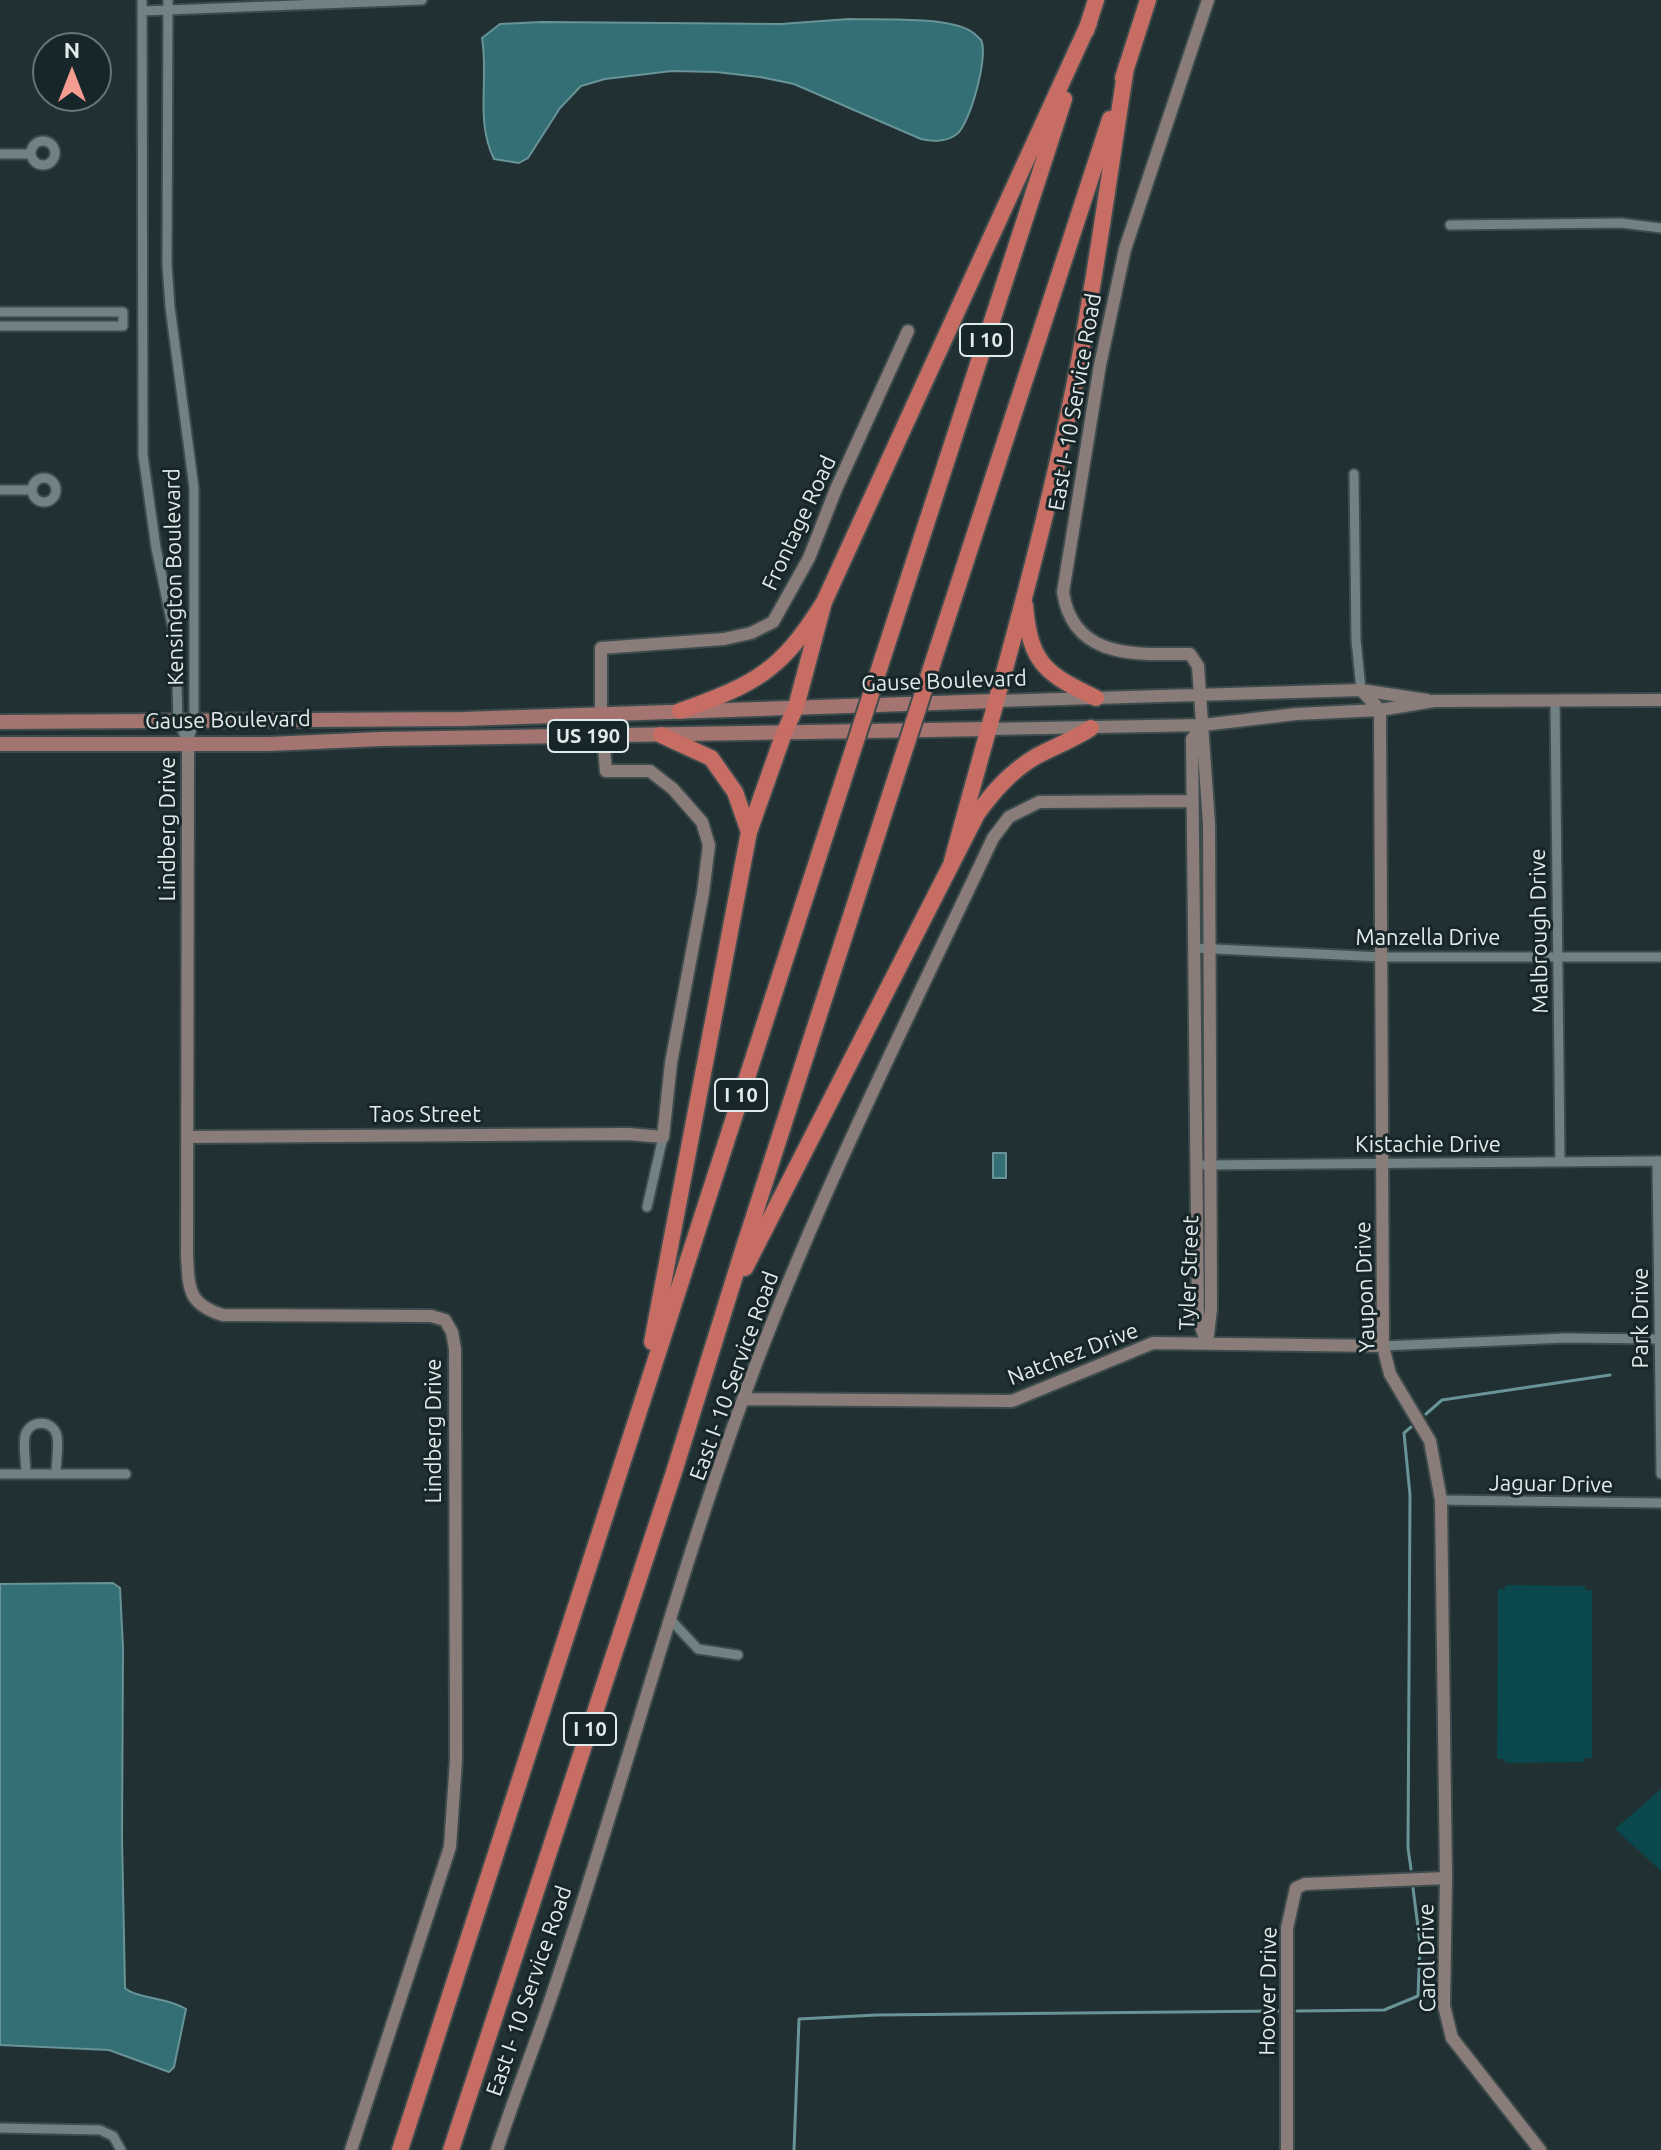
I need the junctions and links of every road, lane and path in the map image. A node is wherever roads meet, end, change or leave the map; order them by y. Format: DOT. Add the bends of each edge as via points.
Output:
graph roads {
  1 [pos="422,0"];
  2 [pos="1096,0"];
  3 [pos="1148,0"];
  4 [pos="1208,0"];
  5 [pos="142,5"];
  6 [pos="168,5"];
  7 [pos="1089,23"];
  8 [pos="1126,68"];
  9 [pos="0,154"];
  10 [pos="31,154"];
  11 [pos="1450,225"];
  12 [pos="1661,228"];
  13 [pos="0,312"];
  14 [pos="0,326"];
  15 [pos="908,331"];
  16 [pos="1354,474"];
  17 [pos="0,490"];
  18 [pos="31,490"];
  19 [pos="1025,601"];
  20 [pos="824,602"];
  21 [pos="1361,690"];
  22 [pos="1201,694"];
  23 [pos="1096,698"];
  24 [pos="1555,700"];
  25 [pos="1661,700"];
  26 [pos="995,701"];
  27 [pos="1434,701"];
  28 [pos="796,707"];
  29 [pos="1380,710"];
  30 [pos="680,711"];
  31 [pos="601,713"];
  32 [pos="455,719"];
  33 [pos="178,721"];
  34 [pos="194,721"];
  35 [pos="0,722"];
  36 [pos="1203,725"];
  37 [pos="1091,728"];
  38 [pos="988,729"];
  39 [pos="784,733"];
  40 [pos="661,735"];
  41 [pos="604,736"];
  42 [pos="456,738"];
  43 [pos="188,743"];
  44 [pos="0,744"];
  45 [pos="1192,801"];
  46 [pos="749,832"];
  47 [pos="952,861"];
  48 [pos="1194,948"];
  49 [pos="1210,949"];
  50 [pos="1557,956"];
  51 [pos="1382,957"];
  52 [pos="1661,957"];
  53 [pos="188,1137"];
  54 [pos="663,1137"];
  55 [pos="1659,1161"];
  56 [pos="1560,1162"];
  57 [pos="1382,1163"];
  58 [pos="1196,1165"];
  59 [pos="1210,1165"];
  60 [pos="647,1207"];
  61 [pos="725,1307"];
  62 [pos="1658,1339"];
  63 [pos="1207,1343"];
  64 [pos="1383,1346"];
  65 [pos="743,1399"];
  66 [pos="640,1406"];
  67 [pos="0,1474"];
  68 [pos="26,1474"];
  69 [pos="56,1474"];
  70 [pos="126,1474"];
  71 [pos="1661,1474"];
  72 [pos="1441,1500"];
  73 [pos="1661,1503"];
  74 [pos="670,1619"];
  75 [pos="738,1655"];
  76 [pos="1446,1878"];
  77 [pos="0,2128"];
  78 [pos="121,2150"];
  79 [pos="351,2150"];
  80 [pos="400,2150"];
  81 [pos="451,2150"];
  82 [pos="497,2150"];
  83 [pos="1287,2150"];
  84 [pos="1540,2150"];
  1 -- 6 [label="street"];
  2 -- 7 [label="highway, I 10"];
  3 -- 8 [label="highway, I 10"];
  4 -- 22 [label="street, East I- 10 Service Road" via="1125,249 1063,592 1068,616 1096,643 1124,654 1190,654 1198,666"];
  5 -- 6 [label="street"];
  5 -- 33 [label="street, Kensington Boulevard" via="143,455 176,644"];
  6 -- 34 [label="street, Kensington Boulevard" via="167,264 194,488"];
  7 -- 20 [label="highway"];
  7 -- 66 [label="highway, I 10, bridge"];
  8 -- 19 [label="highway" via="1078,367"];
  8 -- 61 [label="highway, I 10, bridge"];
  9 -- 10 [label="street"];
  11 -- 12 [label="street" via="1621,223"];
  13 -- 14 [label="street" via="123,312 123,326"];
  15 -- 31 [label="street, Frontage Road" via="809,558 773,622 724,639 601,648"];
  16 -- 21 [label="street"];
  17 -- 18 [label="street"];
  19 -- 23 [label="highway" via="1036,656 1058,679"];
  19 -- 26 [label="highway"];
  20 -- 28 [label="highway"];
  20 -- 30 [label="highway" via="802,637 769,671 735,692"];
  21 -- 22 [label="street, Gause Boulevard / US 190"];
  21 -- 27 [label="street, Gause Boulevard / US 190"];
  21 -- 29 [label="street"];
  22 -- 23 [label="street, Gause Boulevard / US 190"];
  22 -- 36 [label="street, East I- 10 Service Road"];
  23 -- 26 [label="street, Gause Boulevard / US 190"];
  24 -- 25 [label="street, Gause Boulevard / US 190"];
  24 -- 27 [label="street, Gause Boulevard / US 190"];
  24 -- 50 [label="street, Malbrough Drive"];
  26 -- 28 [label="main road, Gause Boulevard / US 190"];
  26 -- 38 [label="highway"];
  27 -- 29 [label="street, Gause Boulevard / US 190"];
  28 -- 30 [label="main road, Gause Boulevard / US 190"];
  28 -- 39 [label="highway"];
  29 -- 36 [label="street, Gause Boulevard / US 190"];
  29 -- 51 [label="street, Yaupon Drive"];
  30 -- 31 [label="main road, Gause Boulevard / US 190"];
  31 -- 32 [label="main road, Gause Boulevard / US 190"];
  31 -- 41 [label="street, Frontage Road"];
  32 -- 34 [label="main road, Gause Boulevard / US 190"];
  32 -- 42 [label="street"];
  33 -- 34 [label="main road, Gause Boulevard / US 190"];
  33 -- 35 [label="main road, Gause Boulevard / US 190"];
  33 -- 43 [label="street, Kensington Boulevard"];
  34 -- 43 [label="street, Kensington Boulevard"];
  36 -- 37 [label="street, Gause Boulevard / US 190"];
  36 -- 45 [label="street, Tyler Street" via="1192,739"];
  36 -- 49 [label="street, Tyler Street"];
  37 -- 38 [label="street, Gause Boulevard / US 190"];
  37 -- 47 [label="highway" via="1034,758 996,787"];
  38 -- 39 [label="main road, Gause Boulevard / US 190"];
  38 -- 47 [label="highway"];
  39 -- 40 [label="main road, Gause Boulevard / US 190"];
  39 -- 46 [label="highway"];
  40 -- 41 [label="main road, Gause Boulevard / US 190"];
  40 -- 46 [label="highway" via="711,758 735,792"];
  41 -- 42 [label="main road, Gause Boulevard / US 190"];
  41 -- 54 [label="street, Frontage Road" via="606,771 650,771 702,822 709,845"];
  42 -- 43 [label="main road, Gause Boulevard / US 190"];
  43 -- 44 [label="main road, Gause Boulevard / US 190"];
  43 -- 53 [label="street, Lindberg Drive"];
  45 -- 48 [label="street, Tyler Street"];
  45 -- 65 [label="street, East I- 10 Service Road" via="1039,802 1009,817 993,838 865,1107"];
  46 -- 66 [label="highway"];
  47 -- 61 [label="highway"];
  48 -- 49 [label="street, Manzella Drive"];
  48 -- 58 [label="street, Tyler Street"];
  49 -- 51 [label="street, Manzella Drive"];
  49 -- 59 [label="street, Tyler Street"];
  50 -- 51 [label="street, Manzella Drive"];
  50 -- 52 [label="street, Manzella Drive"];
  50 -- 56 [label="street, Malbrough Drive"];
  51 -- 57 [label="street, Yaupon Drive"];
  53 -- 54 [label="street, Taos Street"];
  53 -- 79 [label="street, Lindberg Drive" via="189,1287 206,1310 252,1317 431,1316 445,1320 455,1349 456,1760 450,1847"];
  54 -- 60 [label="street"];
  55 -- 56 [label="street, Kistachie Drive"];
  55 -- 62 [label="street, Park Drive"];
  56 -- 57 [label="street, Kistachie Drive"];
  57 -- 59 [label="street, Kistachie Drive"];
  57 -- 64 [label="street, Yaupon Drive"];
  58 -- 59 [label="street, Kistachie Drive"];
  58 -- 63 [label="street, Tyler Street" via="1198,1319"];
  59 -- 63 [label="street, Tyler Street"];
  61 -- 81 [label="highway, I 10"];
  62 -- 64 [label="street, Natchez Drive"];
  62 -- 71 [label="street, Park Drive"];
  63 -- 64 [label="street, Natchez Drive"];
  63 -- 65 [label="street, Natchez Drive" via="1153,1343 1012,1401"];
  64 -- 72 [label="street, Yaupon Drive" via="1390,1374 1430,1441"];
  65 -- 74 [label="street, East I- 10 Service Road"];
  66 -- 80 [label="highway, I 10"];
  67 -- 68 [label="street"];
  68 -- 69 [label="street"];
  68 -- 69 [label="street" via="25,1435 39,1422 57,1433"];
  69 -- 70 [label="street"];
  72 -- 73 [label="street, Jaguar Drive"];
  72 -- 76 [label="street, Yaupon Drive"];
  74 -- 75 [label="street" via="698,1649"];
  74 -- 82 [label="street, East I- 10 Service Road" via="558,1978"];
  76 -- 83 [label="street, Hoover Drive" via="1296,1888 1287,1928"];
  76 -- 84 [label="street, Carol Drive" via="1444,2006 1452,2038"];
  77 -- 78 [label="street" via="100,2130 113,2136"];
}
